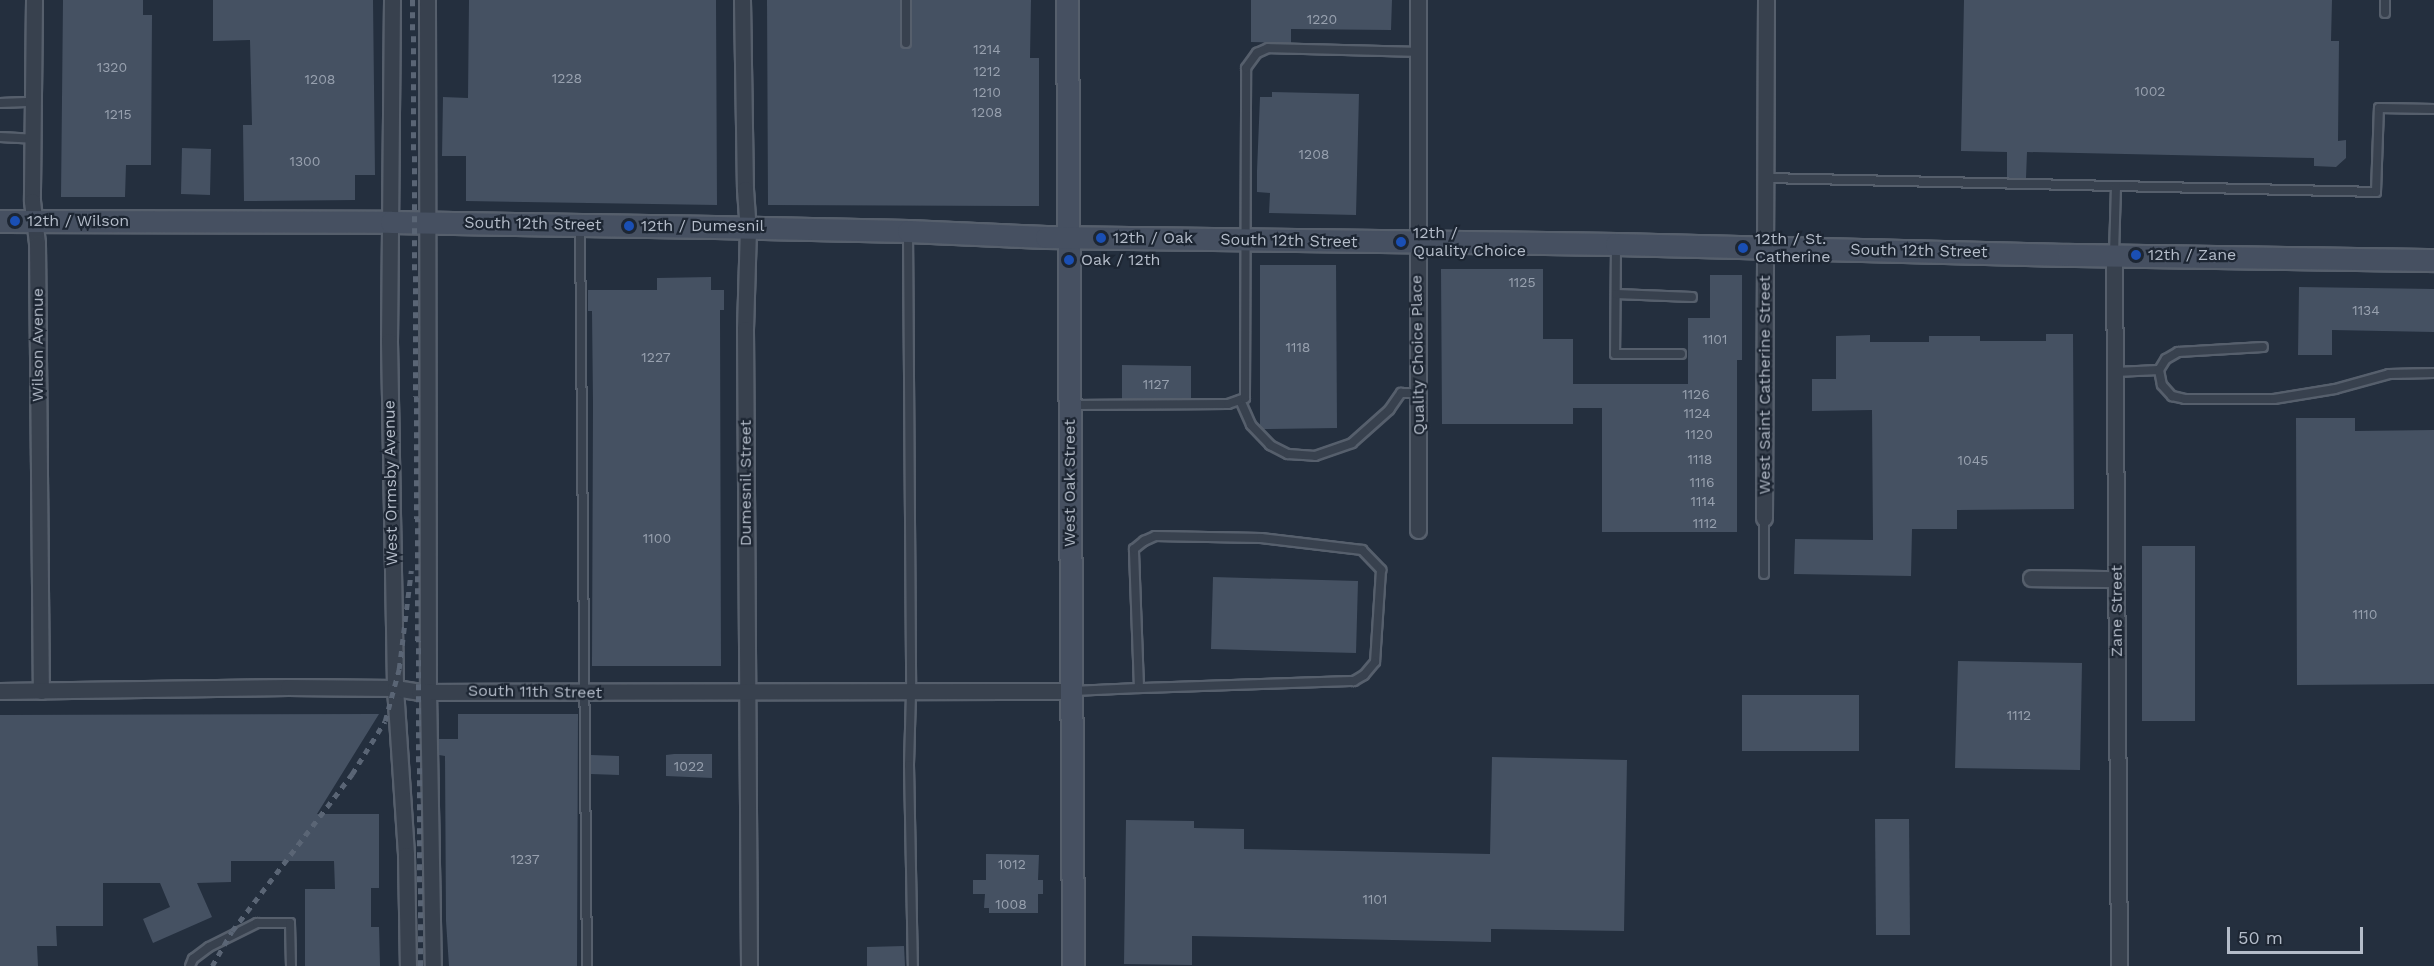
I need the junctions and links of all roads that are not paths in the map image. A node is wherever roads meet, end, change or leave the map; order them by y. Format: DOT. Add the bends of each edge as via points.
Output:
graph roads {
  1 [pos="34,0"];
  2 [pos="392,0"];
  3 [pos="427,0"];
  4 [pos="742,0"];
  5 [pos="906,0"];
  6 [pos="1067,0"];
  7 [pos="1418,0"];
  8 [pos="1766,0"];
  9 [pos="2385,0"];
  10 [pos="2385,14"];
  11 [pos="906,43"];
  12 [pos="1418,52"];
  13 [pos="33,102"];
  14 [pos="0,103"];
  15 [pos="2434,109"];
  16 [pos="0,137"];
  17 [pos="33,139"];
  18 [pos="1766,178"];
  19 [pos="2116,187"];
  20 [pos="0,221"];
  21 [pos="35,221"];
  22 [pos="391,222"];
  23 [pos="426,223"];
  24 [pos="580,225"];
  25 [pos="748,228"];
  26 [pos="908,231"];
  27 [pos="1069,237"];
  28 [pos="1246,240"];
  29 [pos="1417,243"];
  30 [pos="1616,244"];
  31 [pos="1766,248"];
  32 [pos="2114,255"];
  33 [pos="2434,260"];
  34 [pos="1616,294"];
  35 [pos="1692,297"];
  36 [pos="2263,347"];
  37 [pos="1681,354"];
  38 [pos="2159,370"];
  39 [pos="2115,372"];
  40 [pos="2434,373"];
  41 [pos="1418,393"];
  42 [pos="1240,400"];
  43 [pos="1070,405"];
  44 [pos="1764,518"];
  45 [pos="1419,530"];
  46 [pos="1764,574"];
  47 [pos="2031,578"];
  48 [pos="2116,579"];
  49 [pos="395,688"];
  50 [pos="1139,688"];
  51 [pos="0,691"];
  52 [pos="40,691"];
  53 [pos="1071,691"];
  54 [pos="428,692"];
  55 [pos="585,692"];
  56 [pos="748,693"];
  57 [pos="911,693"];
  58 [pos="190,966"];
  59 [pos="291,966"];
  60 [pos="408,966"];
  61 [pos="433,966"];
  62 [pos="587,966"];
  63 [pos="749,966"];
  64 [pos="913,966"];
  65 [pos="1073,966"];
  66 [pos="2119,966"];
  1 -- 13 [label="street, Wilson Avenue"];
  2 -- 22 [label="street, West Ormsby Avenue"];
  3 -- 23 [label="street"];
  4 -- 25 [label="street, Dumesnil Street"];
  5 -- 11 [label="lane"];
  6 -- 27 [label="street, West Oak Street"];
  7 -- 12 [label="street, Quality Choice Place"];
  8 -- 18 [label="street, West Saint Catherine Street"];
  9 -- 10 [label="lane"];
  12 -- 28 [label="lane" via="1268,48 1257,53 1246,68"];
  12 -- 29 [label="street, Quality Choice Place"];
  13 -- 14 [label="lane"];
  13 -- 17 [label="street, Wilson Avenue"];
  15 -- 19 [label="lane" via="2379,108 2376,192"];
  16 -- 17 [label="lane"];
  17 -- 21 [label="street, Wilson Avenue"];
  18 -- 19 [label="lane"];
  18 -- 31 [label="street, West Saint Catherine Street"];
  19 -- 32 [label="lane"];
  20 -- 21 [label="street, South 12th Street"];
  21 -- 22 [label="street, South 12th Street"];
  21 -- 52 [label="street, Wilson Avenue"];
  22 -- 23 [label="street, South 12th Street"];
  22 -- 49 [label="street, West Ormsby Avenue"];
  23 -- 24 [label="street, South 12th Street"];
  23 -- 54 [label="street"];
  24 -- 25 [label="street, South 12th Street"];
  24 -- 55 [label="lane"];
  25 -- 26 [label="street, South 12th Street"];
  25 -- 56 [label="street, Dumesnil Street"];
  26 -- 27 [label="street, South 12th Street"];
  26 -- 57 [label="lane"];
  27 -- 28 [label="street, South 12th Street"];
  27 -- 43 [label="street, West Oak Street"];
  28 -- 29 [label="street, South 12th Street"];
  28 -- 42 [label="lane" via="1245,398"];
  29 -- 30 [label="street, South 12th Street"];
  29 -- 41 [label="street, Quality Choice Place"];
  30 -- 31 [label="street, South 12th Street"];
  30 -- 34 [label="lane"];
  31 -- 32 [label="street, South 12th Street"];
  31 -- 44 [label="street, West Saint Catherine Street"];
  32 -- 33 [label="street, South 12th Street"];
  32 -- 39 [label="street, Zane Street"];
  34 -- 35 [label="lane"];
  34 -- 37 [label="lane" via="1615,354"];
  36 -- 38 [label="lane" via="2178,352 2166,359"];
  38 -- 39 [label="lane"];
  38 -- 40 [label="lane" via="2162,385 2172,396 2185,399 2274,399 2335,389 2389,374"];
  39 -- 48 [label="street, Zane Street"];
  41 -- 42 [label="lane" via="1401,393 1389,410 1352,443 1315,456 1288,454 1270,446 1251,425"];
  41 -- 45 [label="street, Quality Choice Place"];
  42 -- 43 [label="lane" via="1228,404"];
  43 -- 53 [label="street, West Oak Street"];
  44 -- 46 [label="lane"];
  47 -- 48 [label="street"];
  48 -- 66 [label="street, Zane Street"];
  49 -- 52 [label="street, South 11th Street"];
  49 -- 54 [label="street, South 11th Street"];
  49 -- 60 [label="street, West Ormsby Avenue" via="406,855"];
  50 -- 50 [label="lane" via="1134,549 1144,541 1155,536 1261,538 1362,550 1381,570 1375,662 1354,681"];
  50 -- 53 [label="lane"];
  51 -- 52 [label="street, South 11th Street"];
  53 -- 57 [label="street, South 11th Street"];
  53 -- 65 [label="street, West Oak Street"];
  54 -- 55 [label="street, South 11th Street"];
  54 -- 61 [label="street"];
  55 -- 56 [label="street, South 11th Street"];
  55 -- 62 [label="lane"];
  56 -- 57 [label="street, South 11th Street"];
  56 -- 63 [label="street, Dumesnil Street"];
  57 -- 64 [label="lane"];
  58 -- 59 [label="lane" via="193,958 209,947 257,923 290,924"];
}
